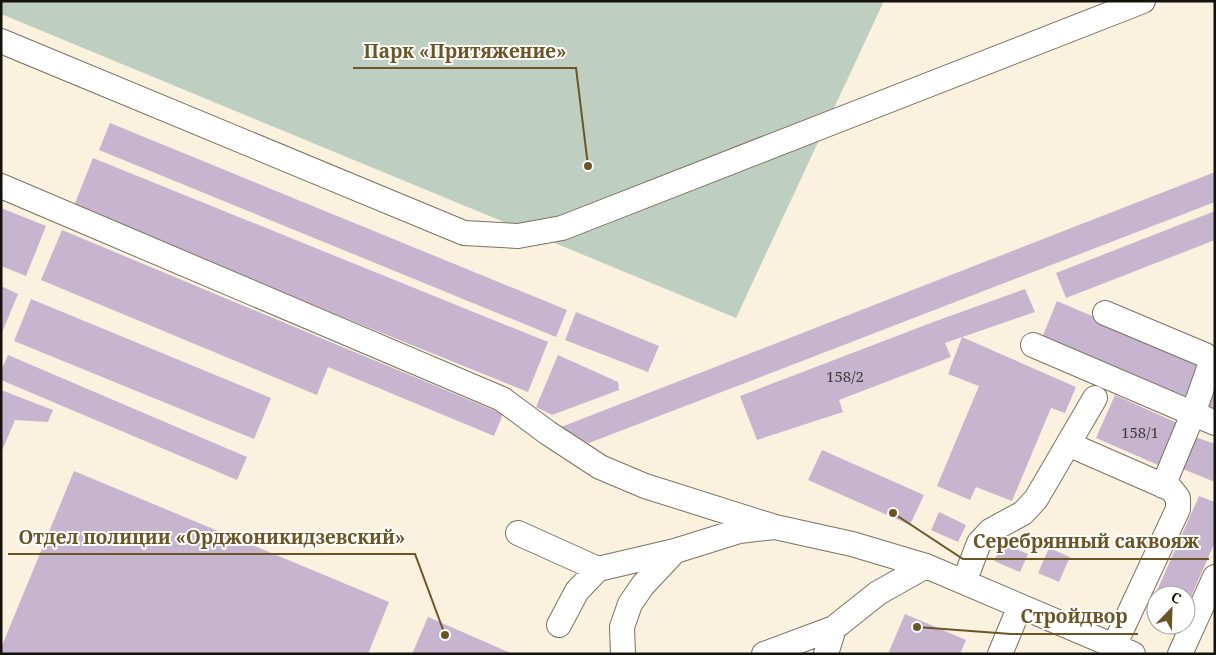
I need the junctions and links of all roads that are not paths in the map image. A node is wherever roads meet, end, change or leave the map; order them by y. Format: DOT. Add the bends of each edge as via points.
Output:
graph roads {
  1 [pos="1143,1"];
  2 [pos="1,41"];
  3 [pos="1,186"];
  4 [pos="1105,313"];
  5 [pos="1033,345"];
  6 [pos="1095,398"];
  7 [pos="1193,414"];
  8 [pos="1215,424"];
  9 [pos="1068,444"];
  10 [pos="1163,486"];
  11 [pos="775,527"];
  12 [pos="518,533"];
  13 [pos="675,552"];
  14 [pos="926,566"];
  15 [pos="598,569"];
  16 [pos="1215,577"];
  17 [pos="964,582"];
  18 [pos="1208,603"];
  19 [pos="1020,606"];
  20 [pos="559,625"];
  21 [pos="834,628"];
  22 [pos="1124,650"];
  23 [pos="623,654"];
  24 [pos="764,654"];
  25 [pos="826,654"];
  26 [pos="1000,654"];
  27 [pos="1180,654"];
  1 -- 2 [label="street" via="562,228 518,236 464,233"];
  3 -- 11 [label="street" via="502,399 600,467 646,486"];
  4 -- 7 [label="street" via="1208,356 1210,365"];
  5 -- 7 [label="street"];
  6 -- 9 [label="street"];
  7 -- 8 [label="street"];
  7 -- 10 [label="street"];
  9 -- 10 [label="street"];
  9 -- 17 [label="street" via="1036,499 1023,513 990,531 979,543"];
  10 -- 22 [label="street" via="1175,492 1178,509"];
  11 -- 13 [label="street" via="739,531"];
  11 -- 14 [label="street" via="852,544"];
  12 -- 15 [label="street"];
  13 -- 15 [label="street"];
  13 -- 23 [label="street" via="643,585 630,604 622,628"];
  14 -- 17 [label="street"];
  14 -- 21 [label="street" via="878,593"];
  15 -- 20 [label="street" via="577,591"];
  16 -- 18 [label="street"];
  17 -- 19 [label="street"];
  18 -- 27 [label="street"];
  19 -- 22 [label="street"];
  19 -- 26 [label="street"];
  21 -- 24 [label="street"];
  21 -- 25 [label="street"];
}
